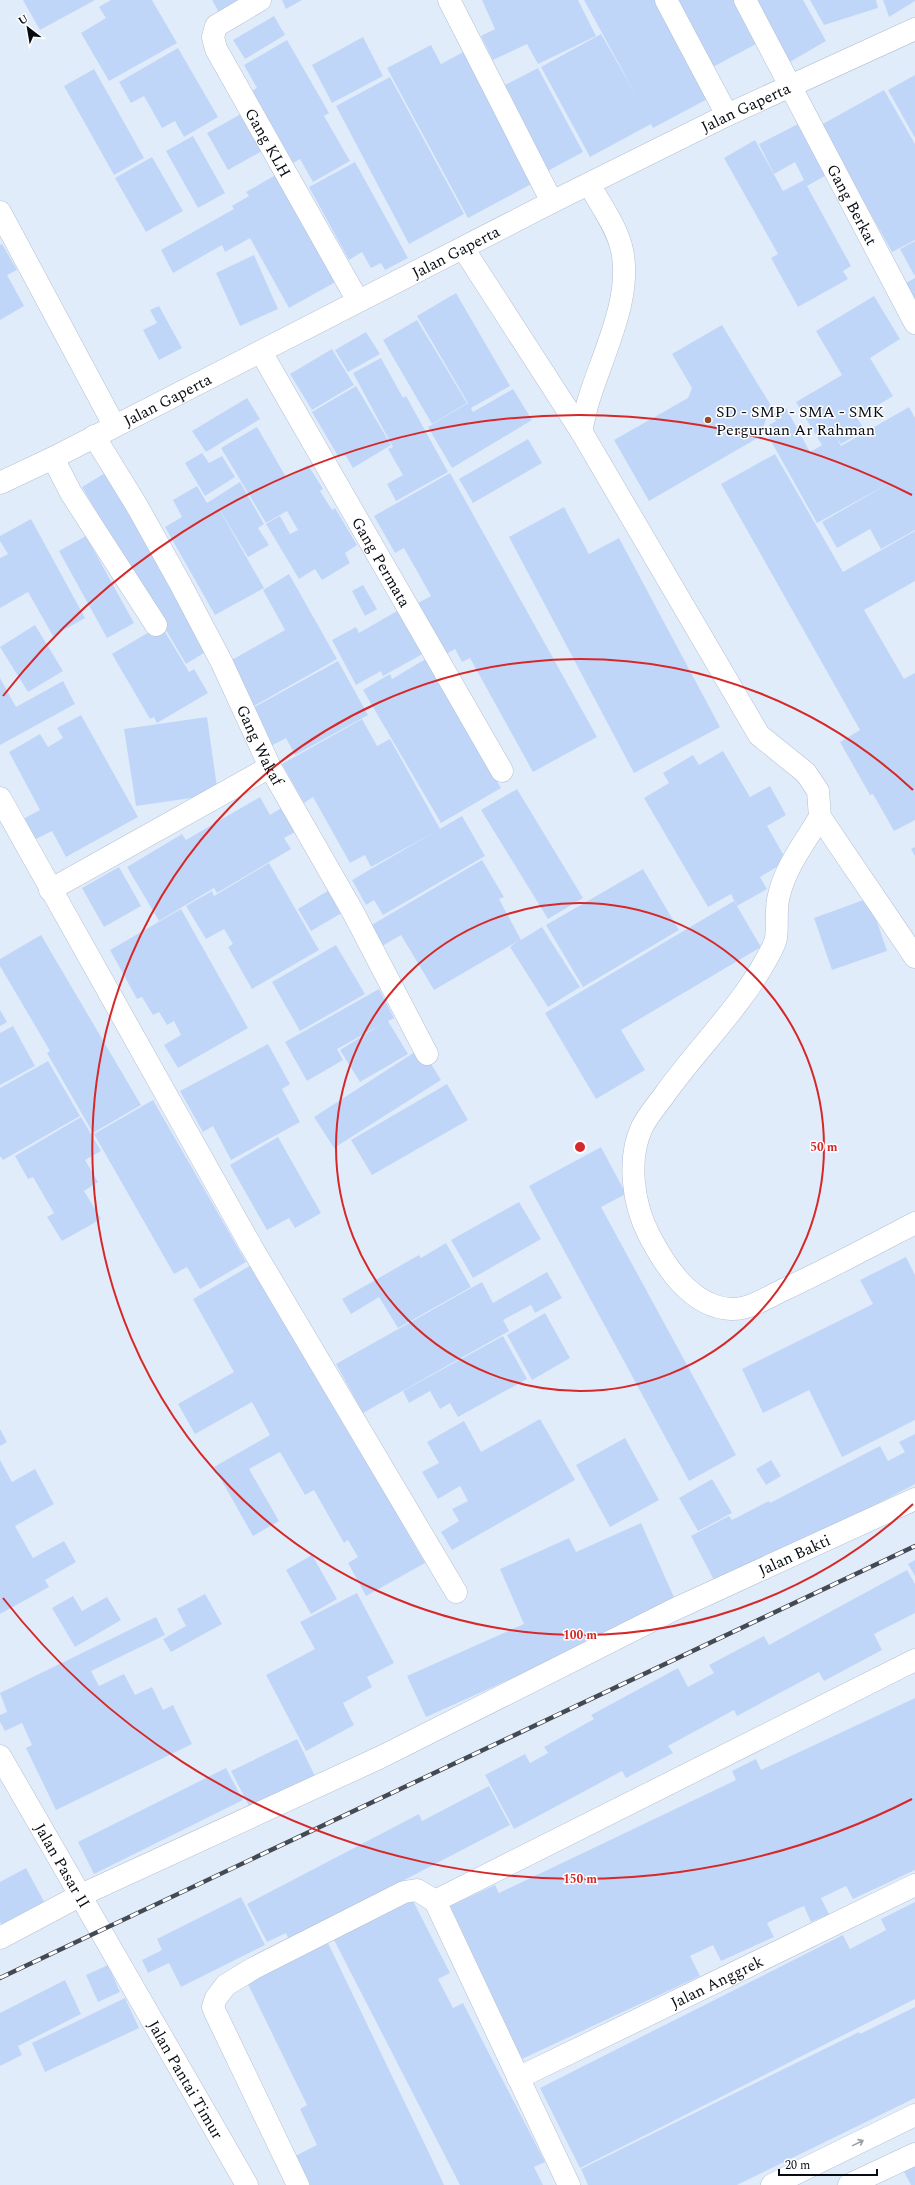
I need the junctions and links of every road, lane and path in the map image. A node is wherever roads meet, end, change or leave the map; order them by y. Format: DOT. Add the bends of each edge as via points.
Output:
graph roads {
  1 [pos="260,0"];
  2 [pos="449,0"];
  3 [pos="666,0"];
  4 [pos="745,0"];
  5 [pos="914,33"];
  6 [pos="790,85"];
  7 [pos="727,115"];
  8 [pos="589,184"];
  9 [pos="552,202"];
  10 [pos="0,212"];
  11 [pos="463,248"];
  12 [pos="358,301"];
  13 [pos="915,323"];
  14 [pos="261,352"];
  15 [pos="114,426"];
  16 [pos="581,431"];
  17 [pos="94,436"];
  18 [pos="53,458"];
  19 [pos="0,483"];
  20 [pos="156,624"];
  21 [pos="270,767"];
  22 [pos="502,771"];
  23 [pos="0,798"];
  24 [pos="820,817"];
  25 [pos="50,890"];
  26 [pos="915,957"];
  27 [pos="427,1054"];
  28 [pos="915,1223"];
  29 [pos="915,1499"];
  30 [pos="456,1592"];
  31 [pos="915,1660"];
  32 [pos="0,1756"];
  33 [pos="915,1885"];
  34 [pos="79,1896"];
  35 [pos="435,1901"];
  36 [pos="0,1938"];
  37 [pos="126,1973"];
  38 [pos="518,2078"];
  39 [pos="915,2115"];
  40 [pos="915,2154"];
  41 [pos="247,2185"];
  42 [pos="298,2185"];
  43 [pos="570,2185"];
  44 [pos="772,2185"];
  45 [pos="849,2185"];
  1 -- 12 [label="street, Gang KLH" via="216,26 213,37 216,49"];
  2 -- 9 [label="street"];
  3 -- 7 [label="street"];
  4 -- 6 [label="street, Gang Berkat"];
  5 -- 6 [label="street, Jalan Gaperta"];
  6 -- 7 [label="street, Jalan Gaperta"];
  6 -- 13 [label="street, Gang Berkat"];
  7 -- 8 [label="street, Jalan Gaperta"];
  8 -- 9 [label="street, Jalan Gaperta"];
  8 -- 16 [label="street" via="621,246 625,286"];
  9 -- 11 [label="street, Jalan Gaperta"];
  10 -- 15 [label="street"];
  11 -- 12 [label="street, Jalan Gaperta"];
  11 -- 16 [label="street"];
  12 -- 14 [label="street, Jalan Gaperta"];
  14 -- 15 [label="street, Jalan Gaperta"];
  14 -- 22 [label="street, Gang Permata"];
  15 -- 17 [label="street, Jalan Gaperta"];
  16 -- 24 [label="street" via="759,735 806,773 818,791"];
  17 -- 18 [label="street, Jalan Gaperta"];
  17 -- 21 [label="street, Gang Wakaf" via="181,585 222,663"];
  18 -- 19 [label="street, Jalan Gaperta"];
  18 -- 20 [label="street" via="71,493"];
  21 -- 25 [label="street"];
  21 -- 27 [label="street, Gang Wakaf" via="353,912"];
  23 -- 25 [label="street"];
  24 -- 26 [label="street"];
  24 -- 28 [label="street" via="793,859 779,894 775,918 776,939 766,961 643,1126 634,1152 640,1218 662,1260 679,1280 706,1302 732,1309 766,1299"];
  25 -- 30 [label="street" via="251,1246"];
  29 -- 34 [label="street, Jalan Bakti" via="673,1610 380,1757"];
  31 -- 35 [label="street"];
  32 -- 34 [label="street, Jalan Pasar II"];
  33 -- 38 [label="street, Jalan Anggrek"];
  34 -- 36 [label="street, Jalan Bakti"];
  34 -- 37 [label="street, Jalan Pasar II"];
  35 -- 38 [label="street"];
  35 -- 42 [label="street" via="417,1890 404,1892 254,1968 226,1985 216,1998 213,2007 215,2012"];
  37 -- 41 [label="street, Jalan Pantai Timur"];
  38 -- 43 [label="street"];
  44 -- 39 [label="street, one-way"];
  40 -- 45 [label="street"];
}
